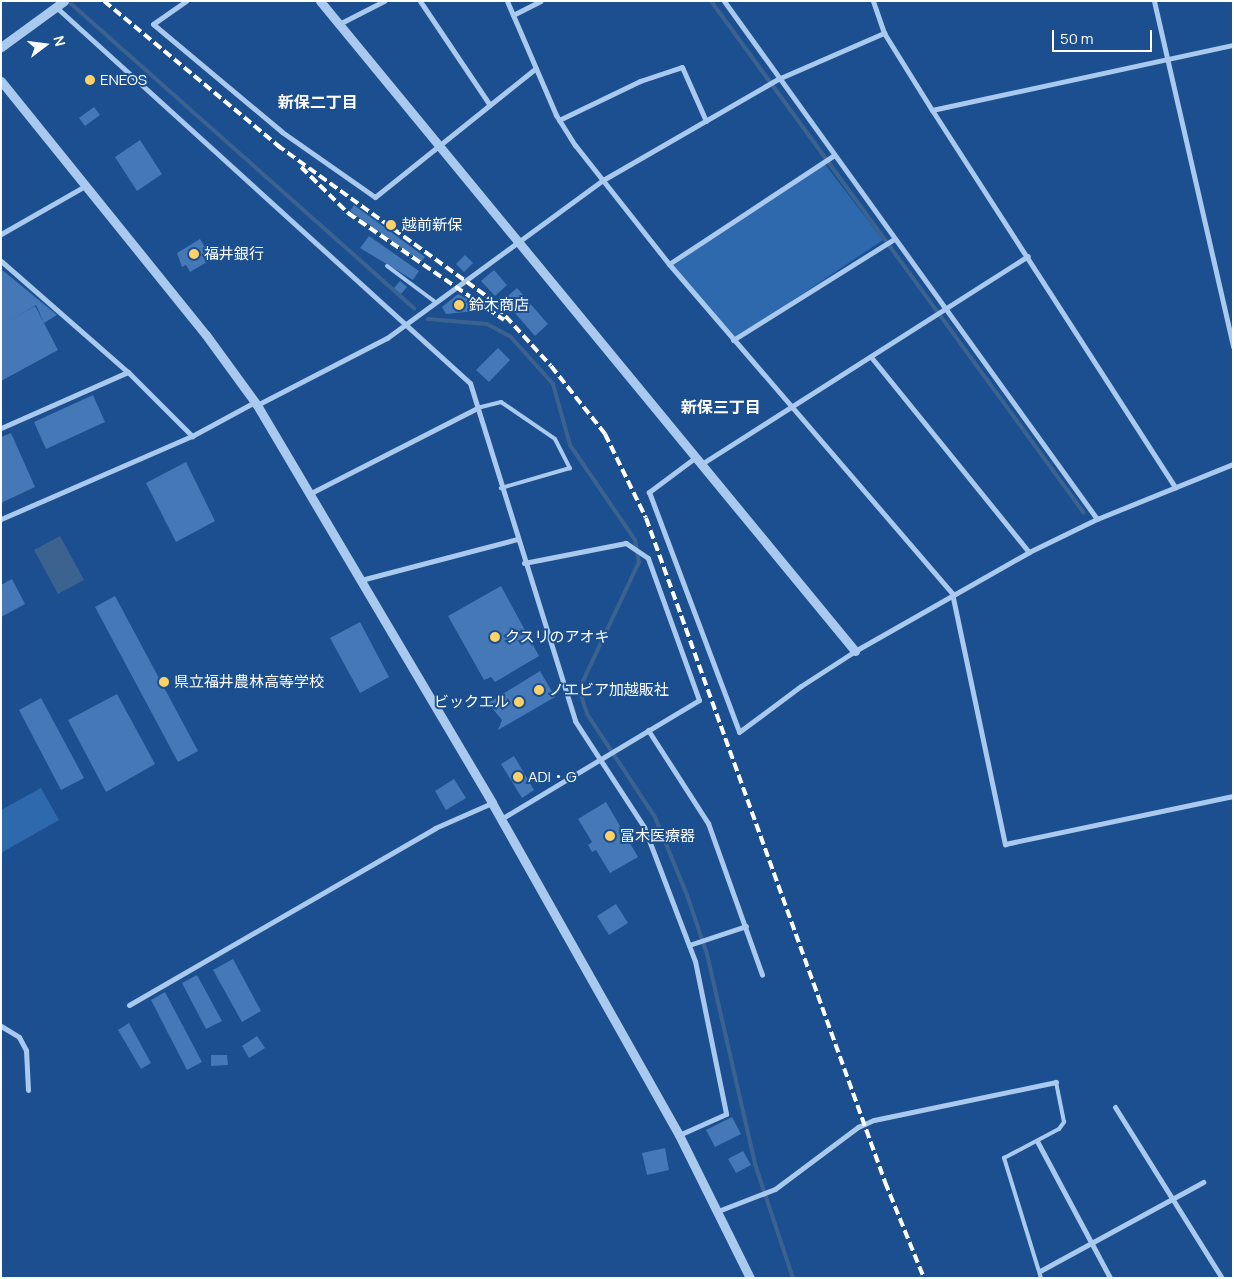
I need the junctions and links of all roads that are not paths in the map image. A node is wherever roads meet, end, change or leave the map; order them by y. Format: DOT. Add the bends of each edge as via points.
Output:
graph roads {
  1 [pos="64,1"];
  2 [pos="186,1"];
  3 [pos="320,1"];
  4 [pos="384,1"];
  5 [pos="420,1"];
  6 [pos="507,1"];
  7 [pos="541,1"];
  8 [pos="724,1"];
  9 [pos="873,1"];
  10 [pos="1154,1"];
  11 [pos="53,4"];
  12 [pos="513,15"];
  13 [pos="339,24"];
  14 [pos="884,32"];
  15 [pos="1233,45"];
  16 [pos="1,47"];
  17 [pos="1168,59"];
  18 [pos="536,68"];
  19 [pos="778,79"];
  20 [pos="1,81"];
  21 [pos="490,105"];
  22 [pos="932,110"];
  23 [pos="559,120"];
  24 [pos="706,120"];
  25 [pos="439,144"];
  26 [pos="834,156"];
  27 [pos="603,180"];
  28 [pos="85,186"];
  29 [pos="1,234"];
  30 [pos="894,239"];
  31 [pos="519,240"];
  32 [pos="1028,256"];
  33 [pos="1,261"];
  34 [pos="669,264"];
  35 [pos="387,266"];
  36 [pos="434,301"];
  37 [pos="946,310"];
  38 [pos="405,324"];
  39 [pos="734,340"];
  40 [pos="1233,347"];
  41 [pos="871,357"];
  42 [pos="128,372"];
  43 [pos="256,404"];
  44 [pos="477,408"];
  45 [pos="790,408"];
  46 [pos="1,428"];
  47 [pos="192,436"];
  48 [pos="700,460"];
  49 [pos="1233,464"];
  50 [pos="1176,487"];
  51 [pos="501,488"];
  52 [pos="309,494"];
  53 [pos="1,519"];
  54 [pos="1097,519"];
  55 [pos="516,539"];
  56 [pos="1029,552"];
  57 [pos="524,563"];
  58 [pos="361,580"];
  59 [pos="952,594"];
  60 [pos="855,651"];
  61 [pos="648,730"];
  62 [pos="600,759"];
  63 [pos="1233,796"];
  64 [pos="492,803"];
  65 [pos="501,819"];
  66 [pos="746,926"];
  67 [pos="689,945"];
  68 [pos="762,975"];
  69 [pos="129,1005"];
  70 [pos="1,1026"];
  71 [pos="1056,1082"];
  72 [pos="28,1090"];
  73 [pos="1115,1106"];
  74 [pos="679,1134"];
  75 [pos="1037,1141"];
  76 [pos="1202,1182"];
  77 [pos="1173,1198"];
  78 [pos="718,1210"];
  79 [pos="1092,1243"];
  80 [pos="1040,1271"];
  81 [pos="750,1278"];
  82 [pos="1041,1278"];
  83 [pos="1110,1278"];
  84 [pos="1222,1278"];
  1 -- 11 [label="street"];
  2 -- 25 [label="street" via="153,24 282,132 375,197"];
  3 -- 13 [label="street"];
  4 -- 13 [label="street"];
  5 -- 21 [label="street"];
  6 -- 12 [label="street"];
  7 -- 12 [label="street"];
  8 -- 19 [label="street"];
  9 -- 14 [label="street"];
  10 -- 17 [label="street"];
  11 -- 16 [label="street"];
  11 -- 38 [label="street"];
  12 -- 18 [label="street"];
  13 -- 25 [label="street"];
  14 -- 19 [label="street"];
  14 -- 22 [label="street"];
  15 -- 17 [label="street"];
  17 -- 22 [label="street"];
  17 -- 40 [label="street"];
  18 -- 21 [label="street"];
  18 -- 23 [label="street"];
  19 -- 24 [label="street"];
  19 -- 26 [label="street"];
  20 -- 28 [label="street"];
  21 -- 25 [label="street"];
  22 -- 32 [label="street"];
  23 -- 24 [label="street" via="640,81 682,67"];
  23 -- 27 [label="street"];
  24 -- 27 [label="street"];
  25 -- 31 [label="street"];
  26 -- 30 [label="street"];
  26 -- 34 [label="street"];
  27 -- 31 [label="street"];
  27 -- 34 [label="street"];
  28 -- 29 [label="street"];
  28 -- 43 [label="street"];
  30 -- 37 [label="street"];
  30 -- 39 [label="street"];
  31 -- 36 [label="street"];
  31 -- 48 [label="street"];
  32 -- 37 [label="street"];
  32 -- 50 [label="street"];
  33 -- 42 [label="street"];
  34 -- 39 [label="street"];
  35 -- 36 [label="lane"];
  36 -- 38 [label="street"];
  37 -- 41 [label="street"];
  37 -- 54 [label="street"];
  38 -- 43 [label="street" via="387,338"];
  38 -- 44 [label="street" via="470,383"];
  39 -- 45 [label="street"];
  41 -- 45 [label="street"];
  41 -- 56 [label="street"];
  42 -- 46 [label="street"];
  42 -- 47 [label="street"];
  43 -- 47 [label="street"];
  43 -- 52 [label="street"];
  44 -- 51 [label="street"];
  44 -- 51 [label="lane" via="501,402 555,439 570,468"];
  44 -- 52 [label="street"];
  45 -- 48 [label="street"];
  45 -- 59 [label="street"];
  47 -- 53 [label="street"];
  48 -- 60 [label="street"];
  48 -- 60 [label="street" via="649,492 739,732"];
  49 -- 50 [label="street"];
  50 -- 54 [label="street"];
  51 -- 55 [label="street"];
  52 -- 58 [label="street"];
  54 -- 56 [label="street"];
  55 -- 57 [label="street"];
  55 -- 58 [label="street"];
  56 -- 59 [label="street"];
  57 -- 61 [label="street" via="626,543 648,558 698,700"];
  57 -- 62 [label="street" via="575,721"];
  58 -- 64 [label="street"];
  59 -- 60 [label="street"];
  59 -- 63 [label="street" via="1005,844"];
  61 -- 62 [label="street"];
  61 -- 66 [label="street" via="708,823"];
  62 -- 65 [label="street"];
  62 -- 67 [label="street" via="644,827"];
  64 -- 65 [label="street"];
  64 -- 69 [label="street" via="435,828"];
  65 -- 74 [label="street"];
  66 -- 67 [label="street"];
  66 -- 68 [label="street"];
  67 -- 74 [label="street" via="726,1114"];
  70 -- 72 [label="street" via="19,1038 26,1050"];
  71 -- 75 [label="lane" via="1064,1122 1059,1129"];
  71 -- 78 [label="street" via="874,1120 858,1127 775,1190"];
  73 -- 77 [label="street"];
  74 -- 78 [label="street"];
  75 -- 79 [label="street"];
  75 -- 80 [label="lane" via="1004,1158"];
  76 -- 77 [label="street"];
  77 -- 79 [label="street"];
  77 -- 84 [label="street"];
  78 -- 81 [label="street"];
  79 -- 80 [label="street"];
  79 -- 83 [label="street"];
  80 -- 82 [label="lane"];
}
